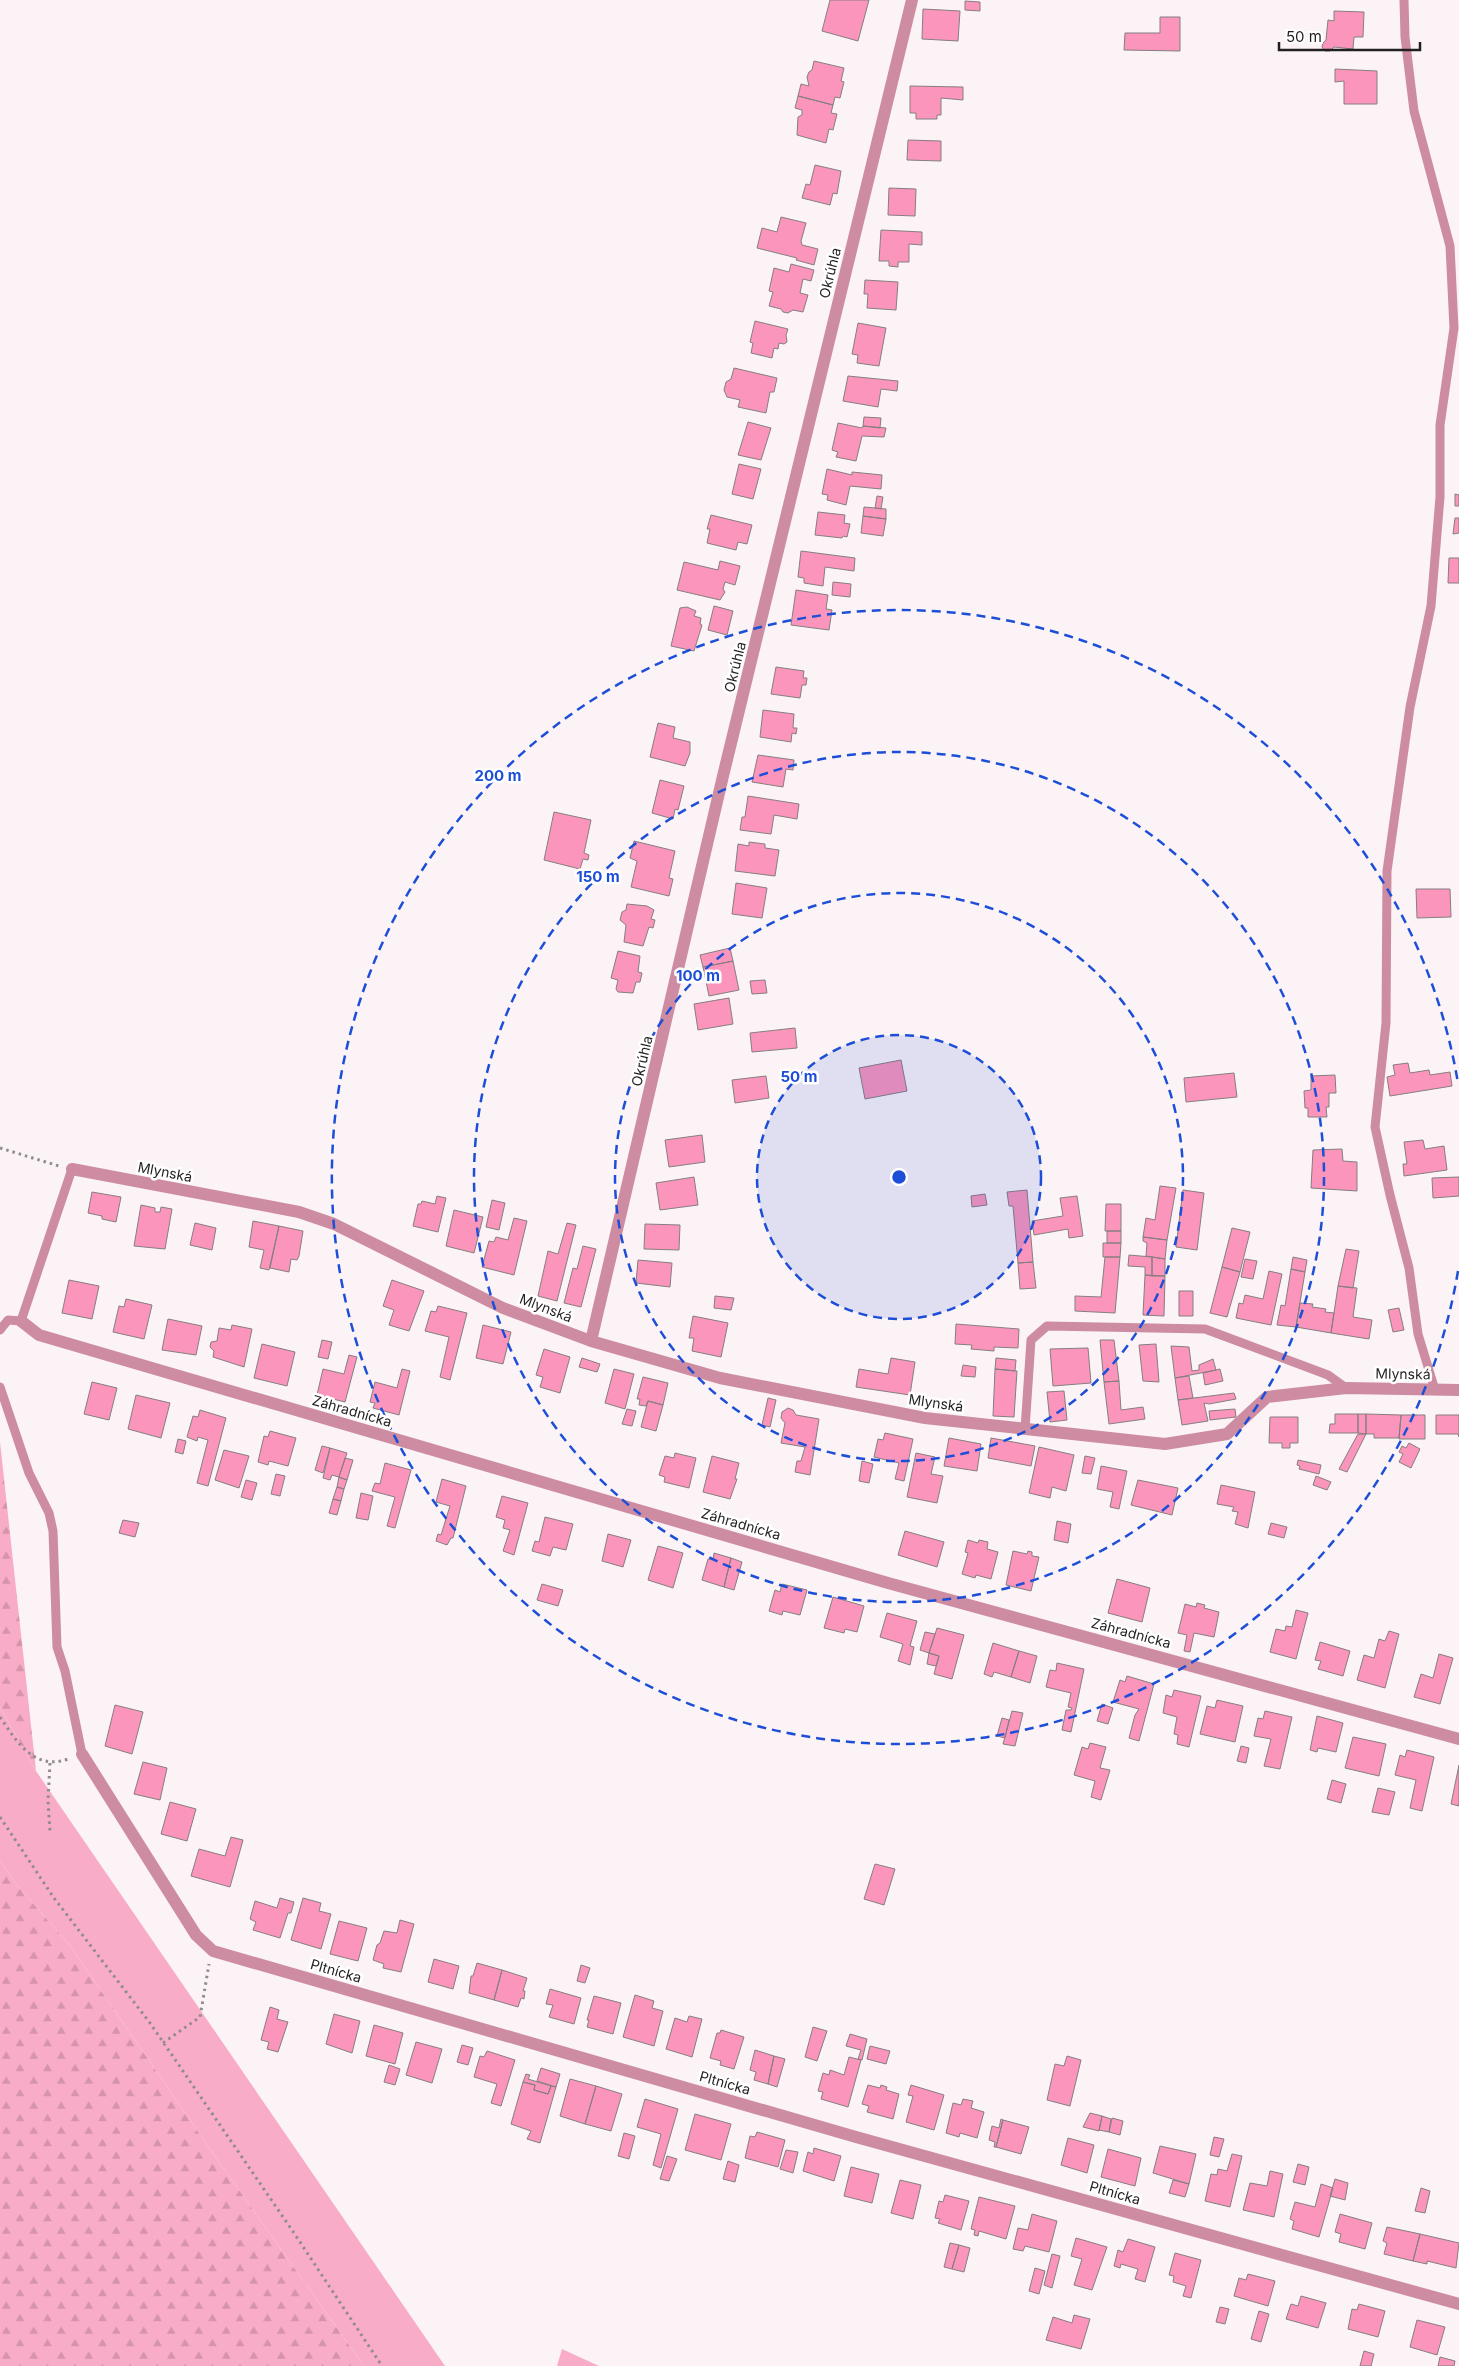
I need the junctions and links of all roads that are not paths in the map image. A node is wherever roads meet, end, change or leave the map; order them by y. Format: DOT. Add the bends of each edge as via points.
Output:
graph roads {
  1 [pos="912,0"];
  2 [pos="1404,0"];
  3 [pos="72,1169"];
  4 [pos="22,1321"];
  5 [pos="0,1330"];
  6 [pos="591,1341"];
  7 [pos="0,1387"];
  8 [pos="1346,1388"];
  9 [pos="1436,1390"];
  10 [pos="1459,1390"];
  11 [pos="1025,1429"];
  12 [pos="1459,1739"];
  13 [pos="82,1754"];
  14 [pos="1459,2304"];
  1 -- 6 [label="street, Okrúhla" via="723,776"];
  2 -- 9 [label="lane" via="1414,111 1450,246 1454,328 1440,425 1440,497 1430,606 1410,707 1387,871 1386,1023 1376,1127 1409,1268 1418,1334"];
  3 -- 4 [label="lane"];
  3 -- 6 [label="street, Mlynská" via="299,1212 334,1224 503,1308"];
  4 -- 5 [label="lane" via="8,1320"];
  4 -- 12 [label="street, Záhradnícka" via="39,1335 860,1574"];
  6 -- 11 [label="street, Mlynská" via="730,1380 925,1418"];
  7 -- 13 [label="lane" via="30,1473 49,1513 53,1532 57,1647 66,1671"];
  8 -- 9 [label="street, Mlynská"];
  8 -- 11 [label="street, Mlynská" via="1267,1398 1227,1434 1165,1444"];
  8 -- 11 [label="lane" via="1328,1375 1205,1329 1047,1326 1031,1340"];
  9 -- 10 [label="street, Mlynská"];
  13 -- 14 [label="street, Pltnícka" via="196,1935 213,1951 866,2139"];
}
